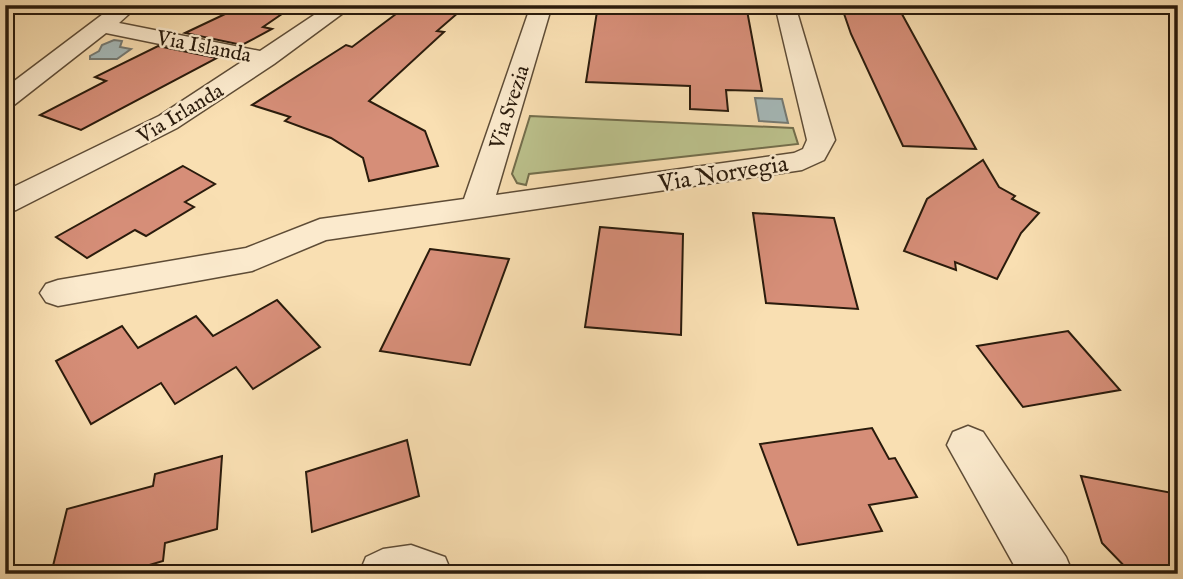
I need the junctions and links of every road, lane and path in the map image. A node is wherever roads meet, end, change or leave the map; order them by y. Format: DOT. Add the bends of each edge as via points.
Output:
graph roads {
  1 [pos="128,5"];
  2 [pos="344,5"];
  3 [pos="542,5"];
  4 [pos="785,5"];
  5 [pos="102,26"];
  6 [pos="265,59"];
  7 [pos="5,100"];
  8 [pos="5,204"];
  9 [pos="476,209"];
  10 [pos="58,293"];
  11 [pos="968,445"];
  12 [pos="383,574"];
  13 [pos="428,574"];
  14 [pos="1049,574"];
  1 -- 5 [label="street"];
  2 -- 6 [label="street, Via Irlanda"];
  3 -- 9 [label="street, Via Svezia"];
  4 -- 9 [label="street, Via Norvegia" via="820,136 814,154 788,164"];
  5 -- 6 [label="street, Via Islanda"];
  5 -- 7 [label="street"];
  6 -- 8 [label="street, Via Irlanda" via="168,122"];
  9 -- 10 [label="street" via="320,230 252,259"];
  11 -- 14 [label="street"];
  12 -- 13 [label="street" via="411,569"];
}
